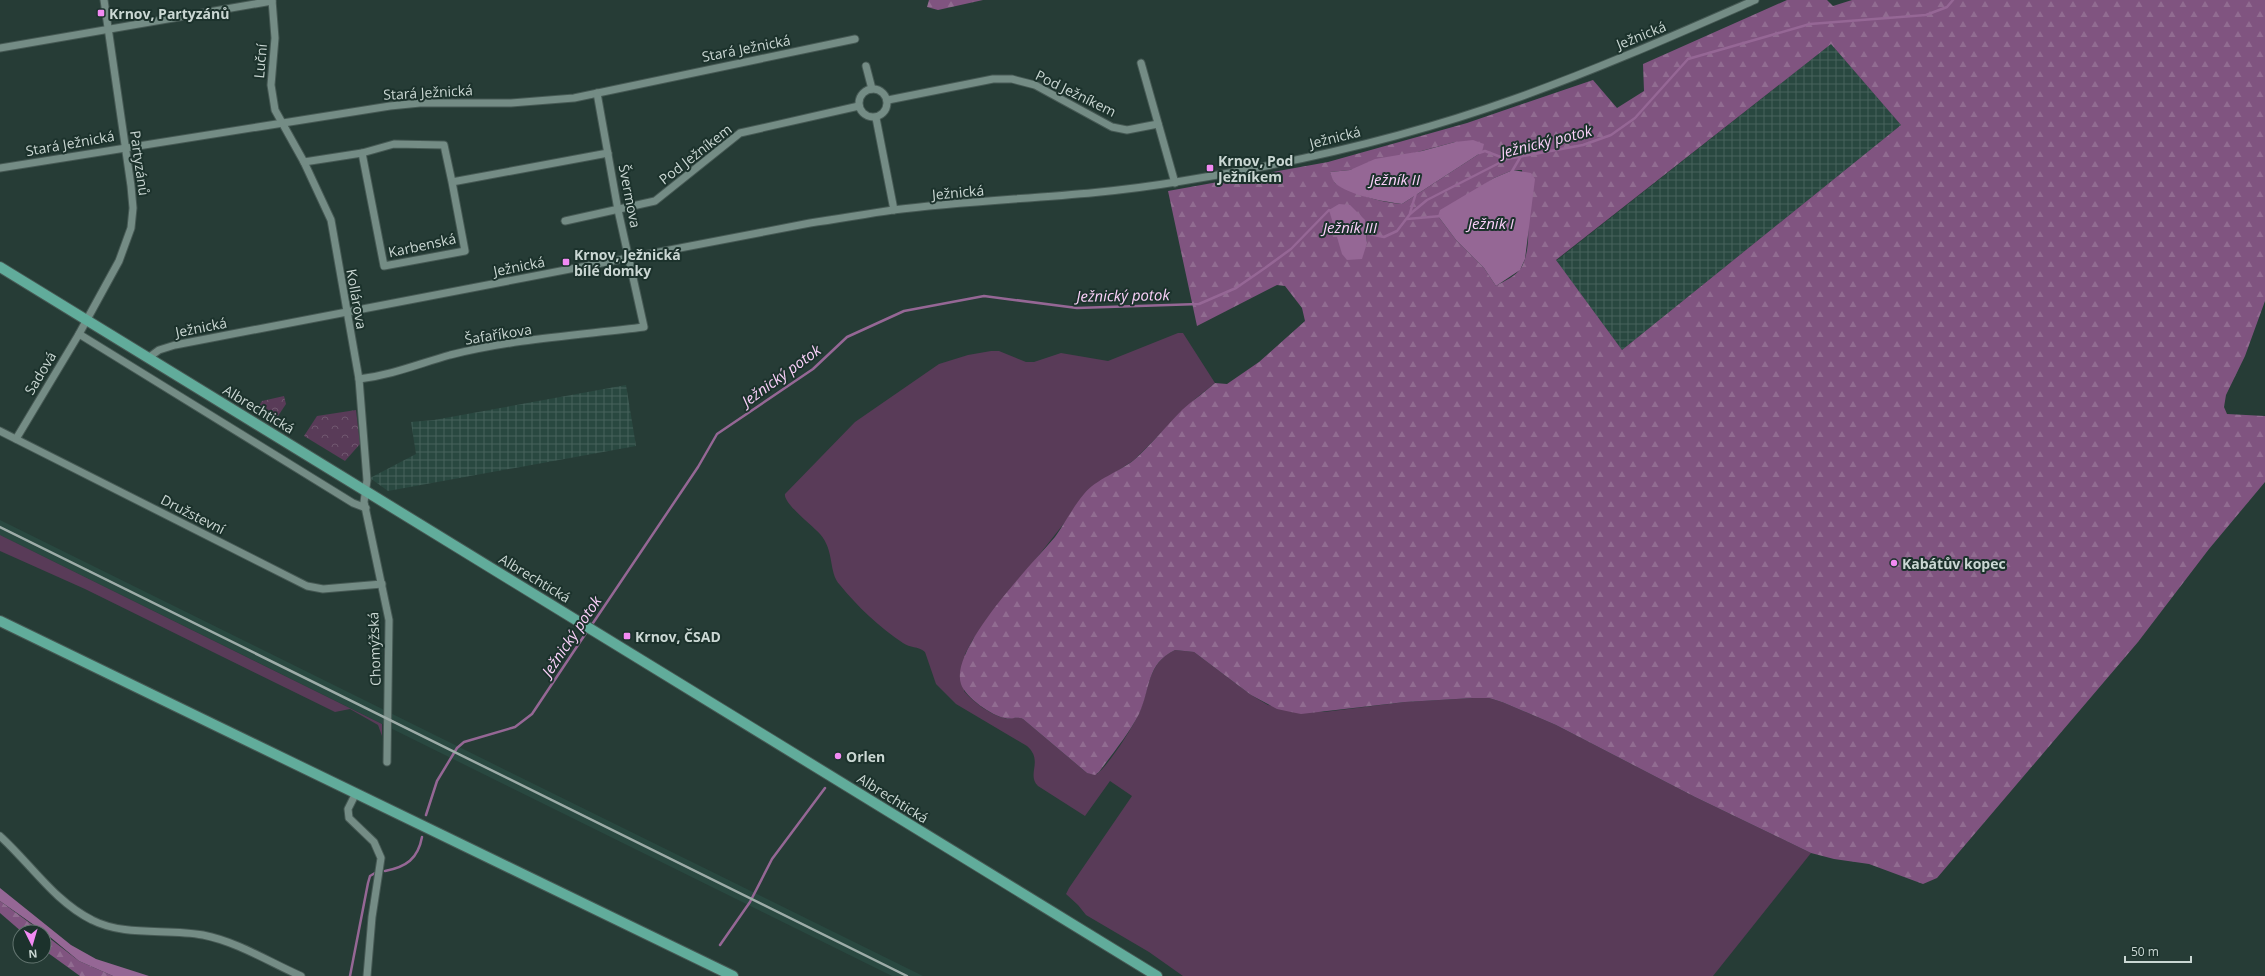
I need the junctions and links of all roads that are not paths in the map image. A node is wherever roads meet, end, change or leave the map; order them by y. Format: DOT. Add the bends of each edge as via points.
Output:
graph roads {
  1 [pos="104,0"];
  2 [pos="1755,0"];
  3 [pos="272,1"];
  4 [pos="108,30"];
  5 [pos="855,39"];
  6 [pos="0,48"];
  7 [pos="1141,63"];
  8 [pos="866,66"];
  9 [pos="872,89"];
  10 [pos="597,93"];
  11 [pos="888,100"];
  12 [pos="859,106"];
  13 [pos="876,118"];
  14 [pos="282,123"];
  15 [pos="1158,124"];
  16 [pos="125,147"];
  17 [pos="362,153"];
  18 [pos="608,153"];
  19 [pos="304,162"];
  20 [pos="0,168"];
  21 [pos="452,182"];
  22 [pos="1175,183"];
  23 [pos="618,210"];
  24 [pos="894,210"];
  25 [pos="565,221"];
  26 [pos="629,258"];
  27 [pos="0,267"];
  28 [pos="346,312"];
  29 [pos="86,320"];
  30 [pos="644,327"];
  31 [pos="79,334"];
  32 [pos="148,358"];
  33 [pos="359,379"];
  34 [pos="0,431"];
  35 [pos="16,439"];
  36 [pos="365,490"];
  37 [pos="366,508"];
  38 [pos="382,584"];
  39 [pos="0,621"];
  40 [pos="387,762"];
  41 [pos="356,793"];
  42 [pos="0,836"];
  43 [pos="301,976"];
  44 [pos="367,976"];
  45 [pos="733,976"];
  46 [pos="1157,976"];
  1 -- 4 [label="street, Partyzánů"];
  2 -- 22 [label="street, Ježnická" via="1652,46 1528,94 1426,127 1310,157"];
  3 -- 4 [label="street"];
  3 -- 14 [label="street, Luční" via="275,38 271,85 275,110"];
  4 -- 6 [label="street"];
  4 -- 16 [label="street, Partyzánů"];
  5 -- 10 [label="street, Stará Ježnická"];
  7 -- 15 [label="street"];
  8 -- 9 [label="street"];
  9 -- 11 [label="street" via="879,90"];
  9 -- 12 [label="street" via="864,92"];
  10 -- 14 [label="street, Stará Ježnická" via="574,98 511,103 408,104"];
  10 -- 18 [label="street, Švermova"];
  11 -- 13 [label="street" via="883,114"];
  11 -- 15 [label="street, Pod Ježníkem" via="993,79 1012,79 1035,85 1112,127 1127,130"];
  12 -- 13 [label="street" via="862,113"];
  12 -- 23 [label="street, Pod Ježníkem" via="740,134 655,202"];
  13 -- 24 [label="street"];
  14 -- 16 [label="street, Stará Ježnická"];
  14 -- 19 [label="street, Kollárova"];
  15 -- 22 [label="street"];
  16 -- 20 [label="street, Stará Ježnická"];
  16 -- 29 [label="street, Partyzánů" via="132,197 131,228 118,261"];
  17 -- 19 [label="street, Karbenská"];
  17 -- 21 [label="street, Karbenská" via="394,144 444,145"];
  17 -- 21 [label="street, Karbenská" via="384,266 465,251"];
  18 -- 21 [label="street"];
  18 -- 23 [label="street, Švermova"];
  19 -- 28 [label="street, Kollárova" via="331,220"];
  22 -- 24 [label="street, Ježnická" via="1046,198"];
  23 -- 25 [label="street"];
  23 -- 26 [label="street, Švermova"];
  24 -- 26 [label="street, Ježnická" via="810,223"];
  26 -- 28 [label="street, Ježnická"];
  26 -- 30 [label="street, Švermova"];
  27 -- 29 [label="main road, Albrechtická"];
  28 -- 32 [label="street, Ježnická" via="168,347"];
  28 -- 33 [label="street, Kollárova"];
  29 -- 31 [label="street, Sadová"];
  29 -- 32 [label="main road, Albrechtická"];
  30 -- 33 [label="street, Šafaříkova" via="505,345 450,355 385,376"];
  31 -- 35 [label="street, Sadová"];
  31 -- 37 [label="street" via="353,503"];
  32 -- 36 [label="main road, Albrechtická"];
  33 -- 36 [label="street, Kollárova" via="367,480"];
  34 -- 35 [label="street, Družstevní"];
  35 -- 38 [label="street, Družstevní" via="307,586 323,588"];
  36 -- 37 [label="street, Chomýžská"];
  36 -- 46 [label="main road, Albrechtická"];
  37 -- 38 [label="street, Chomýžská"];
  38 -- 40 [label="street, Chomýžská" via="389,620"];
  39 -- 41 [label="main road"];
  41 -- 44 [label="street" via="348,809 349,818 374,842 379,850 381,862 372,918"];
  41 -- 45 [label="main road"];
  42 -- 43 [label="street" via="56,893 91,920 119,928 217,938"];
}
